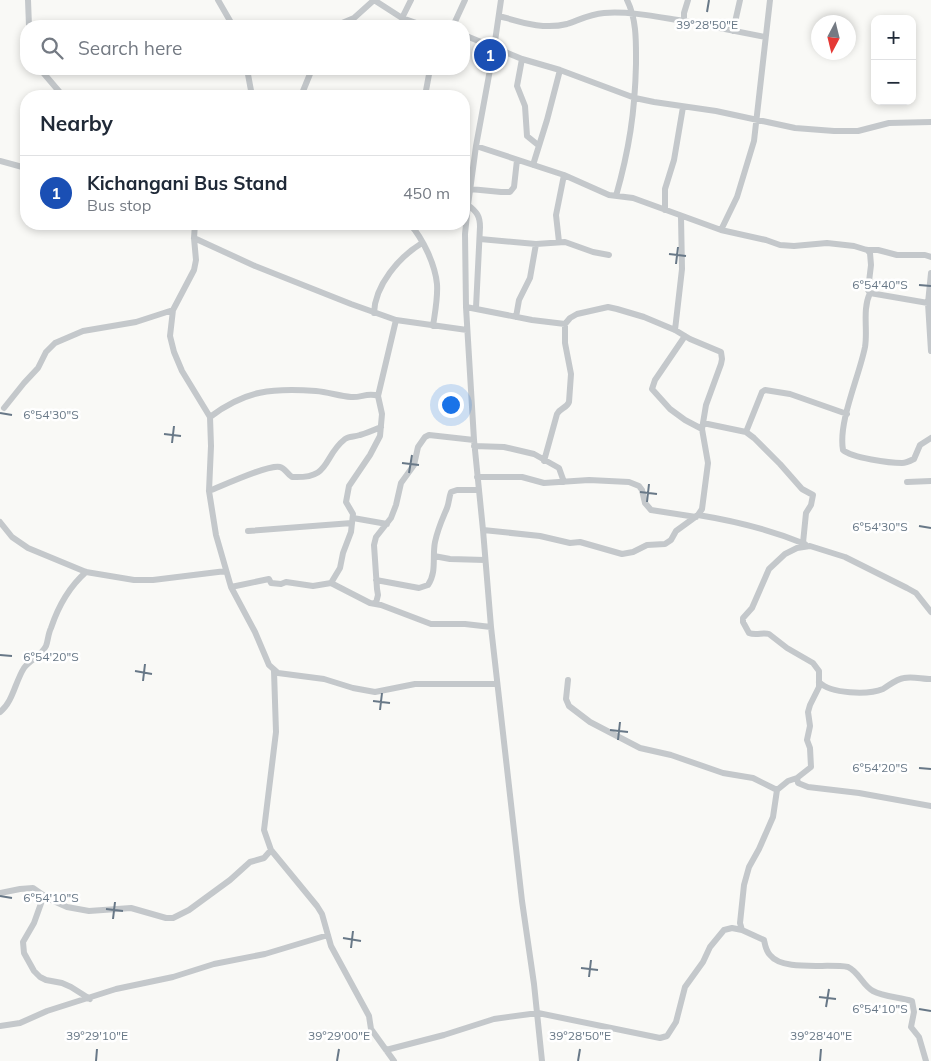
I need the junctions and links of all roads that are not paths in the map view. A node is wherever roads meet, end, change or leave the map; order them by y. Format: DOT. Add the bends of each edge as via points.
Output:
graph roads {
  1 [pos="28,0"];
  2 [pos="218,0"];
  3 [pos="374,0"];
  4 [pos="411,0"];
  5 [pos="465,0"];
  6 [pos="501,0"];
  7 [pos="627,0"];
  8 [pos="688,0"];
  9 [pos="740,0"];
  10 [pos="770,0"];
  11 [pos="633,15"];
  12 [pos="499,16"];
  13 [pos="402,18"];
  14 [pos="29,20"];
  15 [pos="230,20"];
  16 [pos="349,20"];
  17 [pos="408,20"];
  18 [pos="456,20"];
  19 [pos="684,21"];
  20 [pos="733,31"];
  21 [pos="765,37"];
  22 [pos="470,38"];
  23 [pos="494,48"];
  24 [pos="522,59"];
  25 [pos="560,70"];
  26 [pos="45,75"];
  27 [pos="248,75"];
  28 [pos="310,75"];
  29 [pos="429,75"];
  30 [pos="58,90"];
  31 [pos="251,90"];
  32 [pos="303,90"];
  33 [pos="426,90"];
  34 [pos="635,98"];
  35 [pos="683,107"];
  36 [pos="757,120"];
  37 [pos="931,122"];
  38 [pos="476,146"];
  39 [pos="538,146"];
  40 [pos="517,160"];
  41 [pos="0,161"];
  42 [pos="533,165"];
  43 [pos="20,166"];
  44 [pos="473,170"];
  45 [pos="470,171"];
  46 [pos="564,175"];
  47 [pos="470,188"];
  48 [pos="616,196"];
  49 [pos="470,206"];
  50 [pos="665,210"];
  51 [pos="681,217"];
  52 [pos="195,230"];
  53 [pos="414,230"];
  54 [pos="466,230"];
  55 [pos="721,230"];
  56 [pos="194,238"];
  57 [pos="480,239"];
  58 [pos="422,242"];
  59 [pos="559,242"];
  60 [pos="536,244"];
  61 [pos="867,250"];
  62 [pos="609,255"];
  63 [pos="931,257"];
  64 [pos="931,275"];
  65 [pos="870,293"];
  66 [pos="928,303"];
  67 [pos="466,307"];
  68 [pos="476,308"];
  69 [pos="173,310"];
  70 [pos="374,313"];
  71 [pos="516,317"];
  72 [pos="396,320"];
  73 [pos="565,324"];
  74 [pos="433,326"];
  75 [pos="467,330"];
  76 [pos="675,330"];
  77 [pos="685,336"];
  78 [pos="931,351"];
  79 [pos="378,396"];
  80 [pos="4,408"];
  81 [pos="847,414"];
  82 [pos="210,417"];
  83 [pos="702,426"];
  84 [pos="382,427"];
  85 [pos="746,432"];
  86 [pos="931,438"];
  87 [pos="474,443"];
  88 [pos="544,461"];
  89 [pos="477,477"];
  90 [pos="931,481"];
  91 [pos="564,482"];
  92 [pos="907,482"];
  93 [pos="479,490"];
  94 [pos="209,491"];
  95 [pos="697,516"];
  96 [pos="352,521"];
  97 [pos="0,522"];
  98 [pos="387,524"];
  99 [pos="483,530"];
  100 [pos="248,531"];
  101 [pos="807,545"];
  102 [pos="434,556"];
  103 [pos="485,560"];
  104 [pos="226,571"];
  105 [pos="86,572"];
  106 [pos="376,580"];
  107 [pos="331,584"];
  108 [pos="231,587"];
  109 [pos="376,603"];
  110 [pos="931,612"];
  111 [pos="491,627"];
  112 [pos="274,671"];
  113 [pos="931,679"];
  114 [pos="568,680"];
  115 [pos="820,682"];
  116 [pos="497,684"];
  117 [pos="0,712"];
  118 [pos="797,778"];
  119 [pos="777,790"];
  120 [pos="931,806"];
  121 [pos="271,850"];
  122 [pos="0,893"];
  123 [pos="44,895"];
  124 [pos="742,930"];
  125 [pos="328,935"];
  126 [pos="90,999"];
  127 [pos="538,1013"];
  128 [pos="0,1026"];
  129 [pos="386,1050"];
  130 [pos="394,1061"];
  131 [pos="542,1061"];
  132 [pos="926,1061"];
  1 -- 14 [label="street"];
  2 -- 15 [label="street"];
  3 -- 13 [label="street"];
  3 -- 16 [label="street"];
  4 -- 13 [label="street"];
  5 -- 18 [label="street"];
  6 -- 12 [label="street"];
  7 -- 11 [label="street"];
  8 -- 19 [label="street"];
  9 -- 20 [label="street"];
  10 -- 21 [label="street"];
  11 -- 12 [label="street" via="601,14 551,27"];
  11 -- 19 [label="street"];
  11 -- 34 [label="street"];
  12 -- 23 [label="street"];
  13 -- 17 [label="street"];
  19 -- 20 [label="street"];
  20 -- 21 [label="street"];
  21 -- 36 [label="street"];
  22 -- 23 [label="street"];
  23 -- 24 [label="street"];
  23 -- 38 [label="street"];
  24 -- 25 [label="street"];
  24 -- 39 [label="street" via="517,86 525,106 527,136"];
  25 -- 34 [label="street"];
  25 -- 39 [label="street"];
  26 -- 30 [label="street"];
  27 -- 31 [label="street"];
  28 -- 32 [label="street"];
  29 -- 33 [label="street"];
  34 -- 35 [label="street"];
  34 -- 48 [label="street" via="630,139"];
  35 -- 36 [label="street" via="716,110"];
  35 -- 50 [label="street" via="674,160 665,189"];
  36 -- 37 [label="street" via="795,128 849,132 889,123"];
  36 -- 55 [label="street" via="753,149 737,197"];
  38 -- 40 [label="street"];
  38 -- 44 [label="street"];
  39 -- 42 [label="street"];
  40 -- 42 [label="street"];
  40 -- 47 [label="street" via="514,187 510,192"];
  41 -- 43 [label="street"];
  42 -- 46 [label="street"];
  44 -- 45 [label="street"];
  44 -- 47 [label="street"];
  46 -- 48 [label="street"];
  46 -- 59 [label="street" via="556,215"];
  48 -- 50 [label="street" via="633,198"];
  49 -- 57 [label="street" via="479,216"];
  50 -- 51 [label="street"];
  51 -- 55 [label="street"];
  51 -- 76 [label="street" via="682,269"];
  52 -- 56 [label="street"];
  53 -- 58 [label="street"];
  54 -- 67 [label="street"];
  55 -- 61 [label="street" via="785,246 827,243"];
  56 -- 69 [label="street" via="194,270"];
  56 -- 70 [label="street"];
  57 -- 60 [label="street"];
  57 -- 68 [label="street"];
  58 -- 70 [label="street" via="406,255 383,285"];
  58 -- 74 [label="street" via="437,283"];
  59 -- 60 [label="street"];
  59 -- 62 [label="street"];
  60 -- 71 [label="street" via="530,278 519,300"];
  61 -- 63 [label="street"];
  61 -- 65 [label="street" via="870,253"];
  64 -- 66 [label="street"];
  65 -- 66 [label="street"];
  65 -- 81 [label="street" via="866,305 865,346"];
  66 -- 78 [label="street"];
  67 -- 68 [label="street"];
  67 -- 75 [label="street"];
  68 -- 71 [label="street"];
  69 -- 80 [label="street" via="136,322 83,331 55,343"];
  69 -- 82 [label="street" via="170,330 174,352 187,382"];
  70 -- 72 [label="street"];
  71 -- 73 [label="street"];
  72 -- 74 [label="street"];
  72 -- 79 [label="street"];
  73 -- 76 [label="street" via="577,314 608,307"];
  73 -- 88 [label="street" via="571,374 570,402 557,414"];
  74 -- 75 [label="street"];
  75 -- 87 [label="street"];
  76 -- 77 [label="street"];
  77 -- 83 [label="street" via="722,354"];
  77 -- 83 [label="street" via="652,389 670,409 685,420"];
  79 -- 82 [label="street" via="262,391 236,400"];
  79 -- 84 [label="street"];
  81 -- 85 [label="street" via="790,394 765,390"];
  81 -- 86 [label="street" via="841,441 842,450 847,454 904,463 914,459 920,445"];
  82 -- 94 [label="street"];
  83 -- 85 [label="street"];
  83 -- 95 [label="street" via="708,469 702,509"];
  84 -- 94 [label="street" via="348,437 316,474 292,477 278,466"];
  84 -- 96 [label="street" via="370,455 349,486 346,502"];
  85 -- 101 [label="street" via="802,489 812,495 806,513"];
  87 -- 88 [label="street" via="522,450"];
  87 -- 89 [label="street"];
  87 -- 98 [label="street" via="438,435 425,437 414,465 401,483"];
  88 -- 91 [label="street" via="559,468"];
  89 -- 91 [label="street" via="522,477 544,483"];
  89 -- 93 [label="street"];
  90 -- 92 [label="street"];
  91 -- 95 [label="street" via="589,480 636,484 651,510"];
  93 -- 99 [label="street"];
  93 -- 102 [label="street" via="451,492 440,523"];
  94 -- 104 [label="street"];
  95 -- 99 [label="street" via="676,531 665,544 647,545 627,554 580,542"];
  95 -- 101 [label="street" via="719,518"];
  96 -- 98 [label="street"];
  96 -- 100 [label="street"];
  96 -- 107 [label="street" via="340,568"];
  97 -- 105 [label="street" via="12,537 28,548"];
  98 -- 106 [label="street" via="375,541"];
  99 -- 103 [label="street"];
  101 -- 110 [label="street" via="845,557 907,588 916,593"];
  101 -- 115 [label="street" via="776,560 743,622 749,633 769,634 816,665"];
  102 -- 103 [label="street"];
  102 -- 106 [label="street" via="434,574 424,588"];
  103 -- 111 [label="street"];
  104 -- 105 [label="street" via="153,580"];
  104 -- 108 [label="street"];
  105 -- 117 [label="street" via="72,586 57,612 43,652 24,668"];
  106 -- 109 [label="street"];
  107 -- 108 [label="street" via="281,584 269,580"];
  107 -- 109 [label="street"];
  108 -- 112 [label="street"];
  109 -- 111 [label="street" via="431,624"];
  111 -- 116 [label="street"];
  112 -- 116 [label="street" via="375,692 415,684"];
  112 -- 121 [label="street" via="276,732 264,830"];
  113 -- 115 [label="street" via="903,678 867,692 831,690"];
  114 -- 119 [label="street" via="566,699 569,706 590,722 628,742 723,772 753,778"];
  115 -- 118 [label="street" via="808,712 807,740 811,767"];
  116 -- 127 [label="street"];
  118 -- 119 [label="street"];
  118 -- 120 [label="street" via="798,783 808,787"];
  119 -- 124 [label="street" via="774,817 744,885"];
  121 -- 123 [label="street" via="264,858 250,862 230,880 173,918 131,908 89,911 67,908"];
  121 -- 125 [label="street" via="317,906"];
  122 -- 123 [label="street" via="33,888"];
  123 -- 126 [label="street" via="23,942 24,953 40,977 62,983"];
  124 -- 127 [label="street" via="724,930 710,947 685,987 676,1022 667,1036 660,1038"];
  124 -- 132 [label="street" via="764,940 770,957 779,961 793,965 848,967 875,992 912,1001 911,1027 919,1037"];
  125 -- 126 [label="street"];
  125 -- 129 [label="street" via="369,1016 371,1029"];
  126 -- 128 [label="street" via="47,1011 20,1023"];
  127 -- 129 [label="street" via="494,1019"];
  127 -- 131 [label="street"];
  129 -- 130 [label="street"];
}
